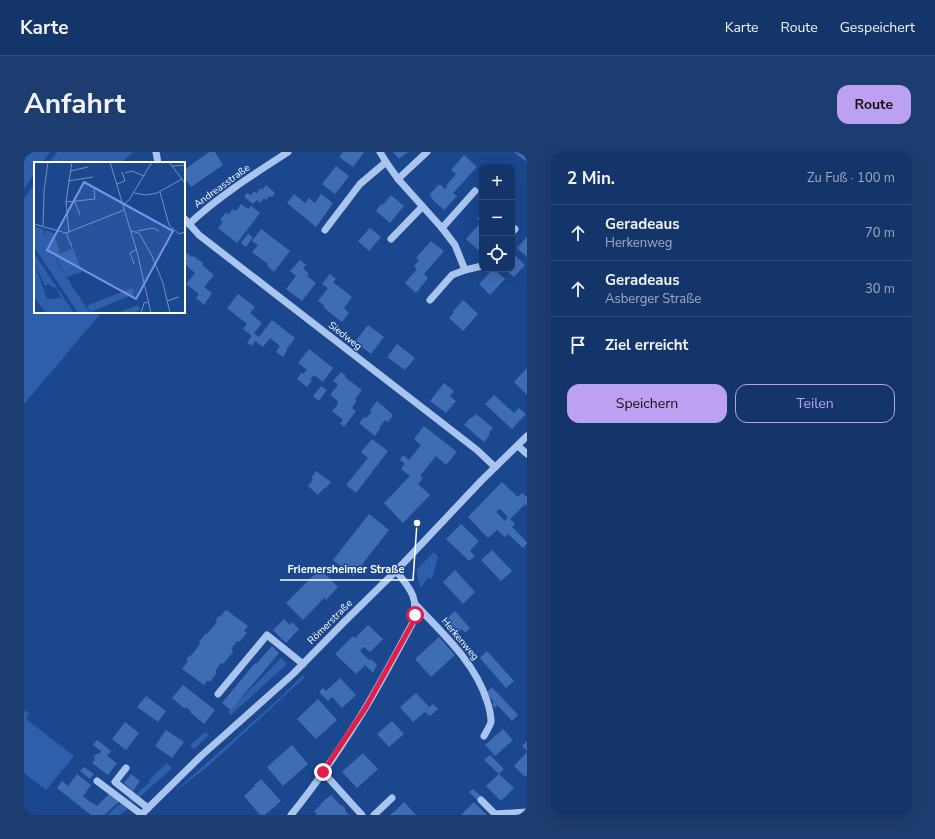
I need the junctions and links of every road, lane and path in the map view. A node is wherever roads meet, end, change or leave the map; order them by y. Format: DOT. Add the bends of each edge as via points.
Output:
graph roads {
  1 [pos="156,152"];
  2 [pos="288,152"];
  3 [pos="380,152"];
  4 [pos="427,152"];
  5 [pos="158,162"];
  6 [pos="386,162"];
  7 [pos="398,179"];
  8 [pos="475,190"];
  9 [pos="422,207"];
  10 [pos="186,221"];
  11 [pos="442,228"];
  12 [pos="325,230"];
  13 [pos="391,239"];
  14 [pos="479,267"];
  15 [pos="465,270"];
  16 [pos="430,300"];
  17 [pos="527,436"];
  18 [pos="518,446"];
  19 [pos="527,454"];
  20 [pos="495,467"];
  21 [pos="396,571"];
  22 [pos="415,604"];
  23 [pos="303,664"];
  24 [pos="218,694"];
  25 [pos="484,736"];
  26 [pos="126,768"];
  27 [pos="323,772"];
  28 [pos="97,781"];
  29 [pos="392,798"];
  30 [pos="482,800"];
  31 [pos="148,808"];
  32 [pos="527,812"];
  33 [pos="141,815"];
  34 [pos="291,815"];
  35 [pos="362,815"];
  36 [pos="374,815"];
  37 [pos="495,815"];
  1 -- 5 [label="street"];
  2 -- 10 [label="street, Andreasstraße"];
  3 -- 6 [label="street"];
  4 -- 7 [label="street"];
  6 -- 7 [label="street"];
  6 -- 12 [label="street" via="360,184"];
  7 -- 9 [label="street"];
  8 -- 11 [label="street"];
  9 -- 11 [label="street"];
  9 -- 13 [label="street"];
  10 -- 20 [label="street, Siedweg" via="199,235 477,450"];
  11 -- 15 [label="street" via="455,246"];
  14 -- 15 [label="street"];
  15 -- 16 [label="street" via="452,275"];
  17 -- 18 [label="street, Römerstraße"];
  18 -- 19 [label="street"];
  18 -- 20 [label="street, Römerstraße"];
  20 -- 21 [label="street, Römerstraße"];
  21 -- 22 [label="street, Herkenweg" via="406,583"];
  21 -- 23 [label="street, Römerstraße"];
  22 -- 25 [label="street, Herkenweg" via="470,666 484,691 491,723"];
  22 -- 27 [label="street" via="412,624 366,707"];
  23 -- 24 [label="street" via="267,635"];
  23 -- 31 [label="street, Römerstraße" via="201,756"];
  26 -- 31 [label="street" via="115,782"];
  27 -- 34 [label="street"];
  27 -- 35 [label="street"];
  28 -- 33 [label="street"];
  29 -- 36 [label="street"];
  30 -- 37 [label="street"];
  31 -- 33 [label="street, Römerstraße"];
  32 -- 37 [label="street"];
}
